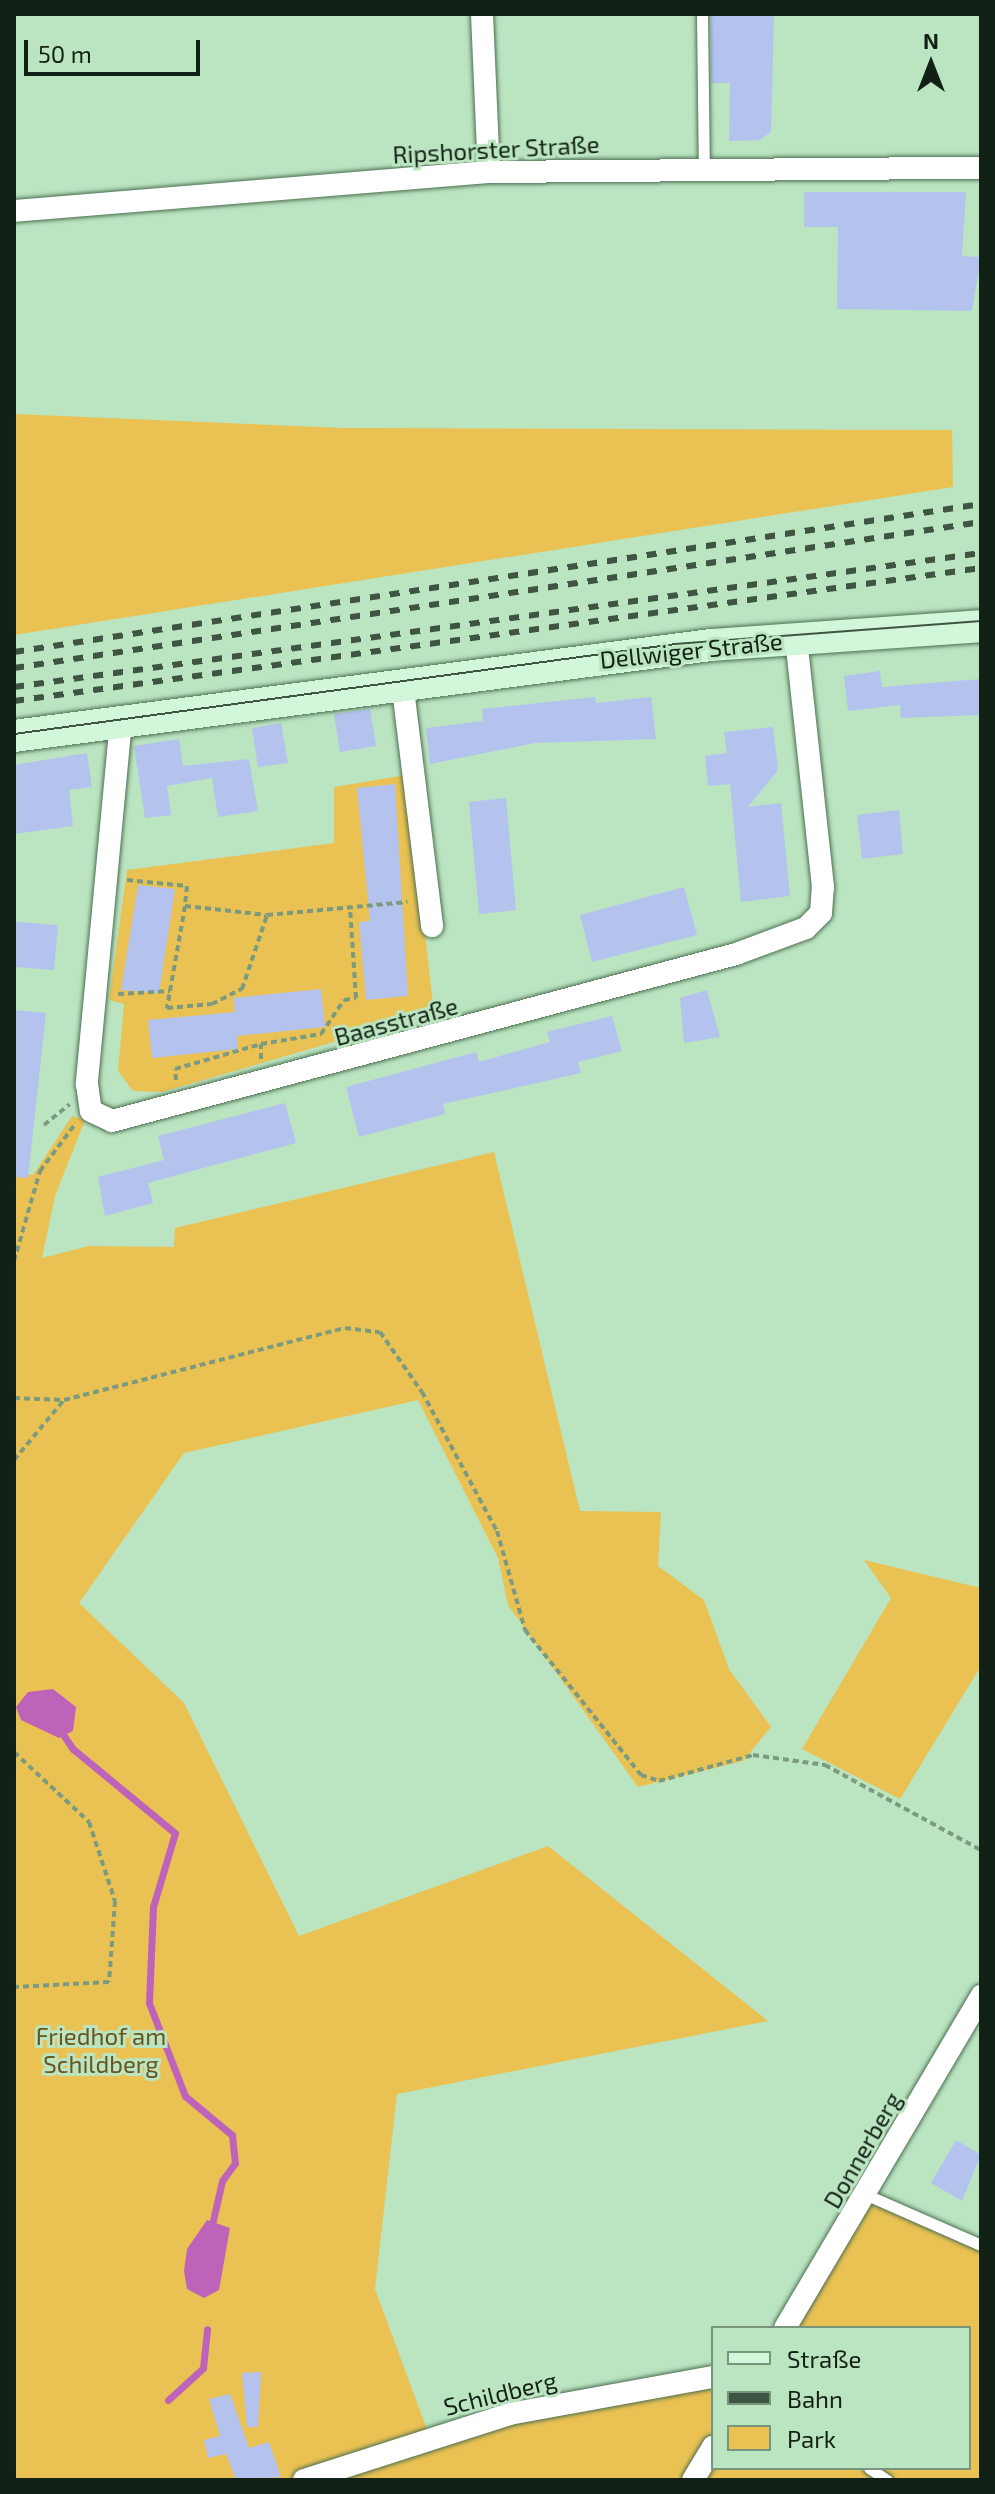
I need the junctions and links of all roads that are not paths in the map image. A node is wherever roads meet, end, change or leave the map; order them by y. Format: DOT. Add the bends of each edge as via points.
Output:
graph roads {
  1 [pos="482,14"];
  2 [pos="702,14"];
  3 [pos="704,168"];
  4 [pos="981,168"];
  5 [pos="489,172"];
  6 [pos="14,211"];
  7 [pos="981,626"];
  8 [pos="796,639"];
  9 [pos="402,681"];
  10 [pos="121,721"];
  11 [pos="14,736"];
  12 [pos="432,926"];
  13 [pos="981,1996"];
  14 [pos="867,2195"];
  15 [pos="981,2245"];
  16 [pos="786,2326"];
  17 [pos="711,2377"];
  18 [pos="711,2450"];
  19 [pos="304,2480"];
  20 [pos="693,2480"];
  1 -- 5 [label="street"];
  2 -- 3 [label="lane"];
  3 -- 4 [label="street, Ripshorster Straße"];
  3 -- 5 [label="street, Ripshorster Straße"];
  5 -- 6 [label="street, Ripshorster Straße"];
  7 -- 8 [label="main road, Dellwiger Straße"];
  8 -- 9 [label="main road, Dellwiger Straße"];
  8 -- 10 [label="street, Baasstraße" via="823,887 821,913 796,935 124,1121 89,1105"];
  9 -- 10 [label="main road, Dellwiger Straße"];
  9 -- 12 [label="street"];
  10 -- 11 [label="main road, Dellwiger Straße"];
  13 -- 14 [label="street, Donnerberg"];
  14 -- 15 [label="lane"];
  14 -- 16 [label="street, Donnerberg"];
  17 -- 19 [label="street, Schildberg" via="509,2414"];
  18 -- 20 [label="street"];
}
